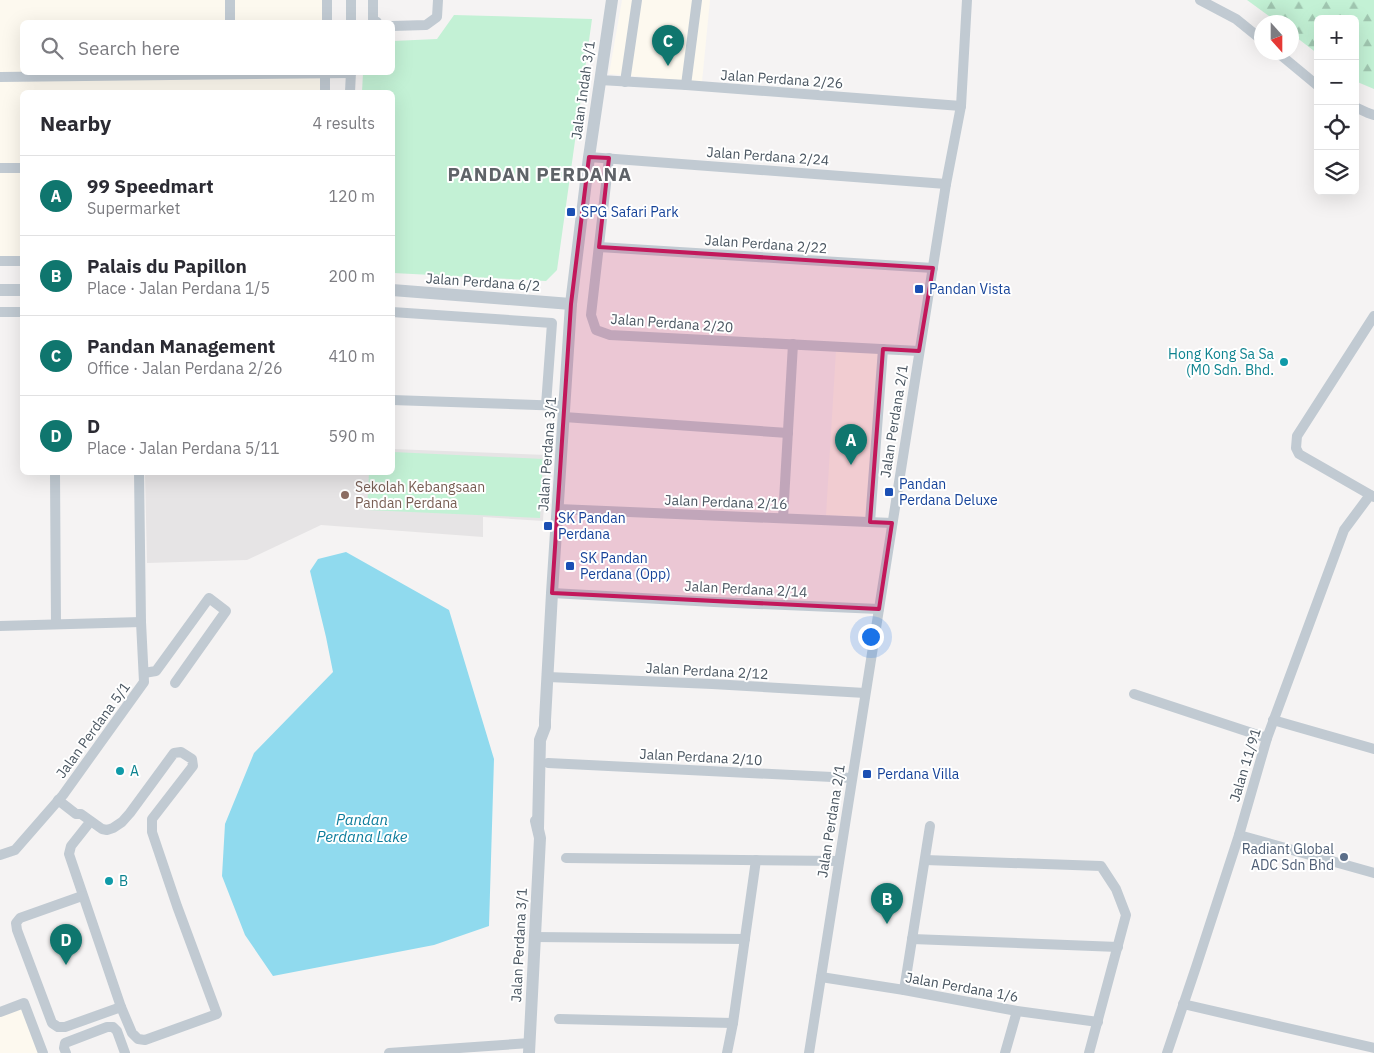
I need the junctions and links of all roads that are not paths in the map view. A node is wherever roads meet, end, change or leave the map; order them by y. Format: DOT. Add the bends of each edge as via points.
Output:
graph roads {
  1 [pos="230,0"];
  2 [pos="327,0"];
  3 [pos="351,0"];
  4 [pos="373,0"];
  5 [pos="438,0"];
  6 [pos="612,0"];
  7 [pos="637,0"];
  8 [pos="698,0"];
  9 [pos="967,0"];
  10 [pos="1200,0"];
  11 [pos="230,20"];
  12 [pos="327,20"];
  13 [pos="351,20"];
  14 [pos="373,20"];
  15 [pos="395,26"];
  16 [pos="1254,34"];
  17 [pos="1287,60"];
  18 [pos="153,75"];
  19 [pos="325,75"];
  20 [pos="351,75"];
  21 [pos="0,77"];
  22 [pos="600,80"];
  23 [pos="625,82"];
  24 [pos="1314,83"];
  25 [pos="686,85"];
  26 [pos="325,90"];
  27 [pos="350,90"];
  28 [pos="961,106"];
  29 [pos="1359,108"];
  30 [pos="1374,115"];
  31 [pos="589,157"];
  32 [pos="610,158"];
  33 [pos="0,168"];
  34 [pos="20,168"];
  35 [pos="946,184"];
  36 [pos="599,246"];
  37 [pos="20,261"];
  38 [pos="0,262"];
  39 [pos="932,268"];
  40 [pos="0,290"];
  41 [pos="20,290"];
  42 [pos="395,290"];
  43 [pos="571,304"];
  44 [pos="0,312"];
  45 [pos="20,312"];
  46 [pos="395,312"];
  47 [pos="1374,316"];
  48 [pos="793,344"];
  49 [pos="883,349"];
  50 [pos="919,351"];
  51 [pos="395,400"];
  52 [pos="546,405"];
  53 [pos="565,412"];
  54 [pos="788,433"];
  55 [pos="54,475"];
  56 [pos="139,475"];
  57 [pos="1372,496"];
  58 [pos="558,509"];
  59 [pos="783,518"];
  60 [pos="870,522"];
  61 [pos="892,523"];
  62 [pos="552,593"];
  63 [pos="879,609"];
  64 [pos="141,622"];
  65 [pos="56,624"];
  66 [pos="0,626"];
  67 [pos="144,660"];
  68 [pos="161,664"];
  69 [pos="144,673"];
  70 [pos="548,677"];
  71 [pos="175,683"];
  72 [pos="865,693"];
  73 [pos="1134,694"];
  74 [pos="1273,720"];
  75 [pos="544,727"];
  76 [pos="1266,738"];
  77 [pos="1374,749"];
  78 [pos="548,763"];
  79 [pos="852,778"];
  80 [pos="60,798"];
  81 [pos="90,822"];
  82 [pos="930,826"];
  83 [pos="539,833"];
  84 [pos="1239,834"];
  85 [pos="0,855"];
  86 [pos="566,858"];
  87 [pos="756,860"];
  88 [pos="925,860"];
  89 [pos="839,861"];
  90 [pos="1374,873"];
  91 [pos="82,896"];
  92 [pos="534,937"];
  93 [pos="912,939"];
  94 [pos="744,940"];
  95 [pos="1118,947"];
  96 [pos="821,978"];
  97 [pos="904,990"];
  98 [pos="1183,1004"];
  99 [pos="121,1007"];
  100 [pos="1017,1011"];
  101 [pos="0,1012"];
  102 [pos="559,1019"];
  103 [pos="1098,1022"];
  104 [pos="733,1023"];
  105 [pos="530,1048"];
  106 [pos="1374,1048"];
  107 [pos="42,1053"];
  108 [pos="66,1053"];
  109 [pos="125,1053"];
  110 [pos="389,1053"];
  111 [pos="727,1053"];
  112 [pos="809,1053"];
  113 [pos="1005,1053"];
  114 [pos="1089,1053"];
  115 [pos="1167,1053"];
  1 -- 11 [label="street"];
  2 -- 12 [label="street"];
  3 -- 13 [label="street"];
  4 -- 14 [label="street"];
  5 -- 15 [label="street" via="437,17 426,25"];
  6 -- 22 [label="street, Jalan Indah 3/1"];
  7 -- 23 [label="street"];
  8 -- 25 [label="street"];
  9 -- 28 [label="street, Jalan Perdana 2/1"];
  10 -- 16 [label="street" via="1236,19"];
  17 -- 24 [label="street"];
  18 -- 21 [label="street"];
  19 -- 26 [label="street"];
  20 -- 27 [label="street"];
  22 -- 23 [label="street, Jalan Perdana 2/26"];
  22 -- 31 [label="street, Jalan Indah 3/1"];
  23 -- 25 [label="street, Jalan Perdana 2/26"];
  25 -- 28 [label="street, Jalan Perdana 2/26"];
  28 -- 35 [label="street, Jalan Perdana 2/1"];
  29 -- 30 [label="street"];
  31 -- 32 [label="street, Jalan Perdana 2/24"];
  31 -- 43 [label="street, Jalan Indah 3/1"];
  32 -- 35 [label="street, Jalan Perdana 2/24"];
  32 -- 36 [label="street, Jalan Perdana 2/20"];
  33 -- 34 [label="street"];
  35 -- 39 [label="street, Jalan Perdana 2/1"];
  36 -- 39 [label="street, Jalan Perdana 2/22"];
  36 -- 48 [label="street, Jalan Perdana 2/20" via="591,316 596,330 610,335"];
  37 -- 38 [label="street"];
  39 -- 50 [label="street, Jalan Perdana 2/1"];
  40 -- 41 [label="street"];
  42 -- 43 [label="street, Jalan Perdana 6/2"];
  43 -- 53 [label="street, Jalan Perdana 3/1"];
  44 -- 45 [label="street"];
  46 -- 52 [label="street" via="552,323"];
  47 -- 57 [label="street" via="1297,436 1296,448 1299,454"];
  48 -- 49 [label="street, Jalan Perdana 2/20"];
  48 -- 54 [label="street"];
  49 -- 50 [label="street, Jalan Perdana 2/20"];
  49 -- 60 [label="street, Jalan Perdana 2/1"];
  50 -- 61 [label="street, Jalan Perdana 2/1"];
  51 -- 52 [label="street"];
  52 -- 53 [label="street"];
  53 -- 54 [label="street"];
  53 -- 58 [label="street, Jalan Perdana 3/1"];
  54 -- 59 [label="street"];
  55 -- 65 [label="street"];
  56 -- 64 [label="street, Jalan Perdana 5/1"];
  57 -- 74 [label="street, Jalan 11/91" via="1344,530"];
  58 -- 59 [label="street, Jalan Perdana 2/16"];
  58 -- 62 [label="street, Jalan Perdana 3/1"];
  59 -- 60 [label="street, Jalan Perdana 2/16"];
  60 -- 61 [label="street, Jalan Perdana 2/16"];
  61 -- 63 [label="street, Jalan Perdana 2/1"];
  62 -- 63 [label="street, Jalan Perdana 2/14"];
  62 -- 70 [label="street, Jalan Perdana 3/1"];
  63 -- 72 [label="street, Jalan Perdana 2/1"];
  64 -- 65 [label="street"];
  64 -- 67 [label="street, Jalan Perdana 5/1"];
  65 -- 66 [label="street"];
  67 -- 68 [label="street"];
  67 -- 69 [label="street, Jalan Perdana 5/1"];
  68 -- 69 [label="street" via="156,671"];
  68 -- 71 [label="street" via="209,598 226,611"];
  69 -- 80 [label="street, Jalan Perdana 5/1" via="144,682"];
  70 -- 72 [label="street, Jalan Perdana 2/12"];
  70 -- 75 [label="street, Jalan Perdana 3/1"];
  72 -- 79 [label="street, Jalan Perdana 2/1"];
  73 -- 76 [label="street"];
  74 -- 76 [label="street, Jalan 11/91"];
  74 -- 77 [label="street"];
  75 -- 78 [label="street, Jalan Perdana 3/1" via="548,740"];
  75 -- 83 [label="street, Jalan Perdana 3/1" via="534,749 534,813"];
  76 -- 84 [label="street, Jalan 11/91"];
  78 -- 79 [label="street, Jalan Perdana 2/10"];
  78 -- 83 [label="street, Jalan Perdana 3/1" via="544,829"];
  79 -- 89 [label="street, Jalan Perdana 2/1"];
  80 -- 81 [label="street" via="79,808 80,814"];
  80 -- 85 [label="street, Jalan Perdana 5/1" via="15,850"];
  81 -- 91 [label="street" via="71,846 69,854"];
  81 -- 99 [label="street" via="102,829 113,828 122,822 174,753 181,752 192,759 193,766 152,819 152,832 217,1014 145,1040 132,1033"];
  82 -- 88 [label="street"];
  83 -- 92 [label="street, Jalan Perdana 3/1"];
  84 -- 90 [label="street"];
  84 -- 98 [label="street, Jalan 11/91"];
  86 -- 87 [label="street"];
  87 -- 89 [label="street"];
  87 -- 94 [label="street"];
  88 -- 93 [label="street"];
  88 -- 95 [label="street" via="1101,866 1116,889 1126,915"];
  89 -- 96 [label="street, Jalan Perdana 2/1"];
  91 -- 99 [label="street"];
  91 -- 99 [label="street" via="20,918 16,923 17,930 52,1023 65,1027"];
  92 -- 94 [label="street"];
  92 -- 105 [label="street, Jalan Perdana 3/1"];
  93 -- 95 [label="street"];
  93 -- 97 [label="street"];
  94 -- 104 [label="street"];
  95 -- 103 [label="street"];
  96 -- 97 [label="street, Jalan Perdana 1/6"];
  96 -- 112 [label="street, Jalan Perdana 2/1"];
  97 -- 100 [label="street, Jalan Perdana 1/6"];
  98 -- 106 [label="street"];
  98 -- 115 [label="street, Jalan 11/91"];
  100 -- 103 [label="street, Jalan Perdana 1/6"];
  100 -- 113 [label="street"];
  101 -- 107 [label="street" via="24,1003"];
  102 -- 104 [label="street"];
  103 -- 114 [label="street"];
  104 -- 111 [label="street"];
  105 -- 110 [label="street"];
  108 -- 109 [label="street" via="64,1045 69,1041 107,1027 117,1031"];
}
